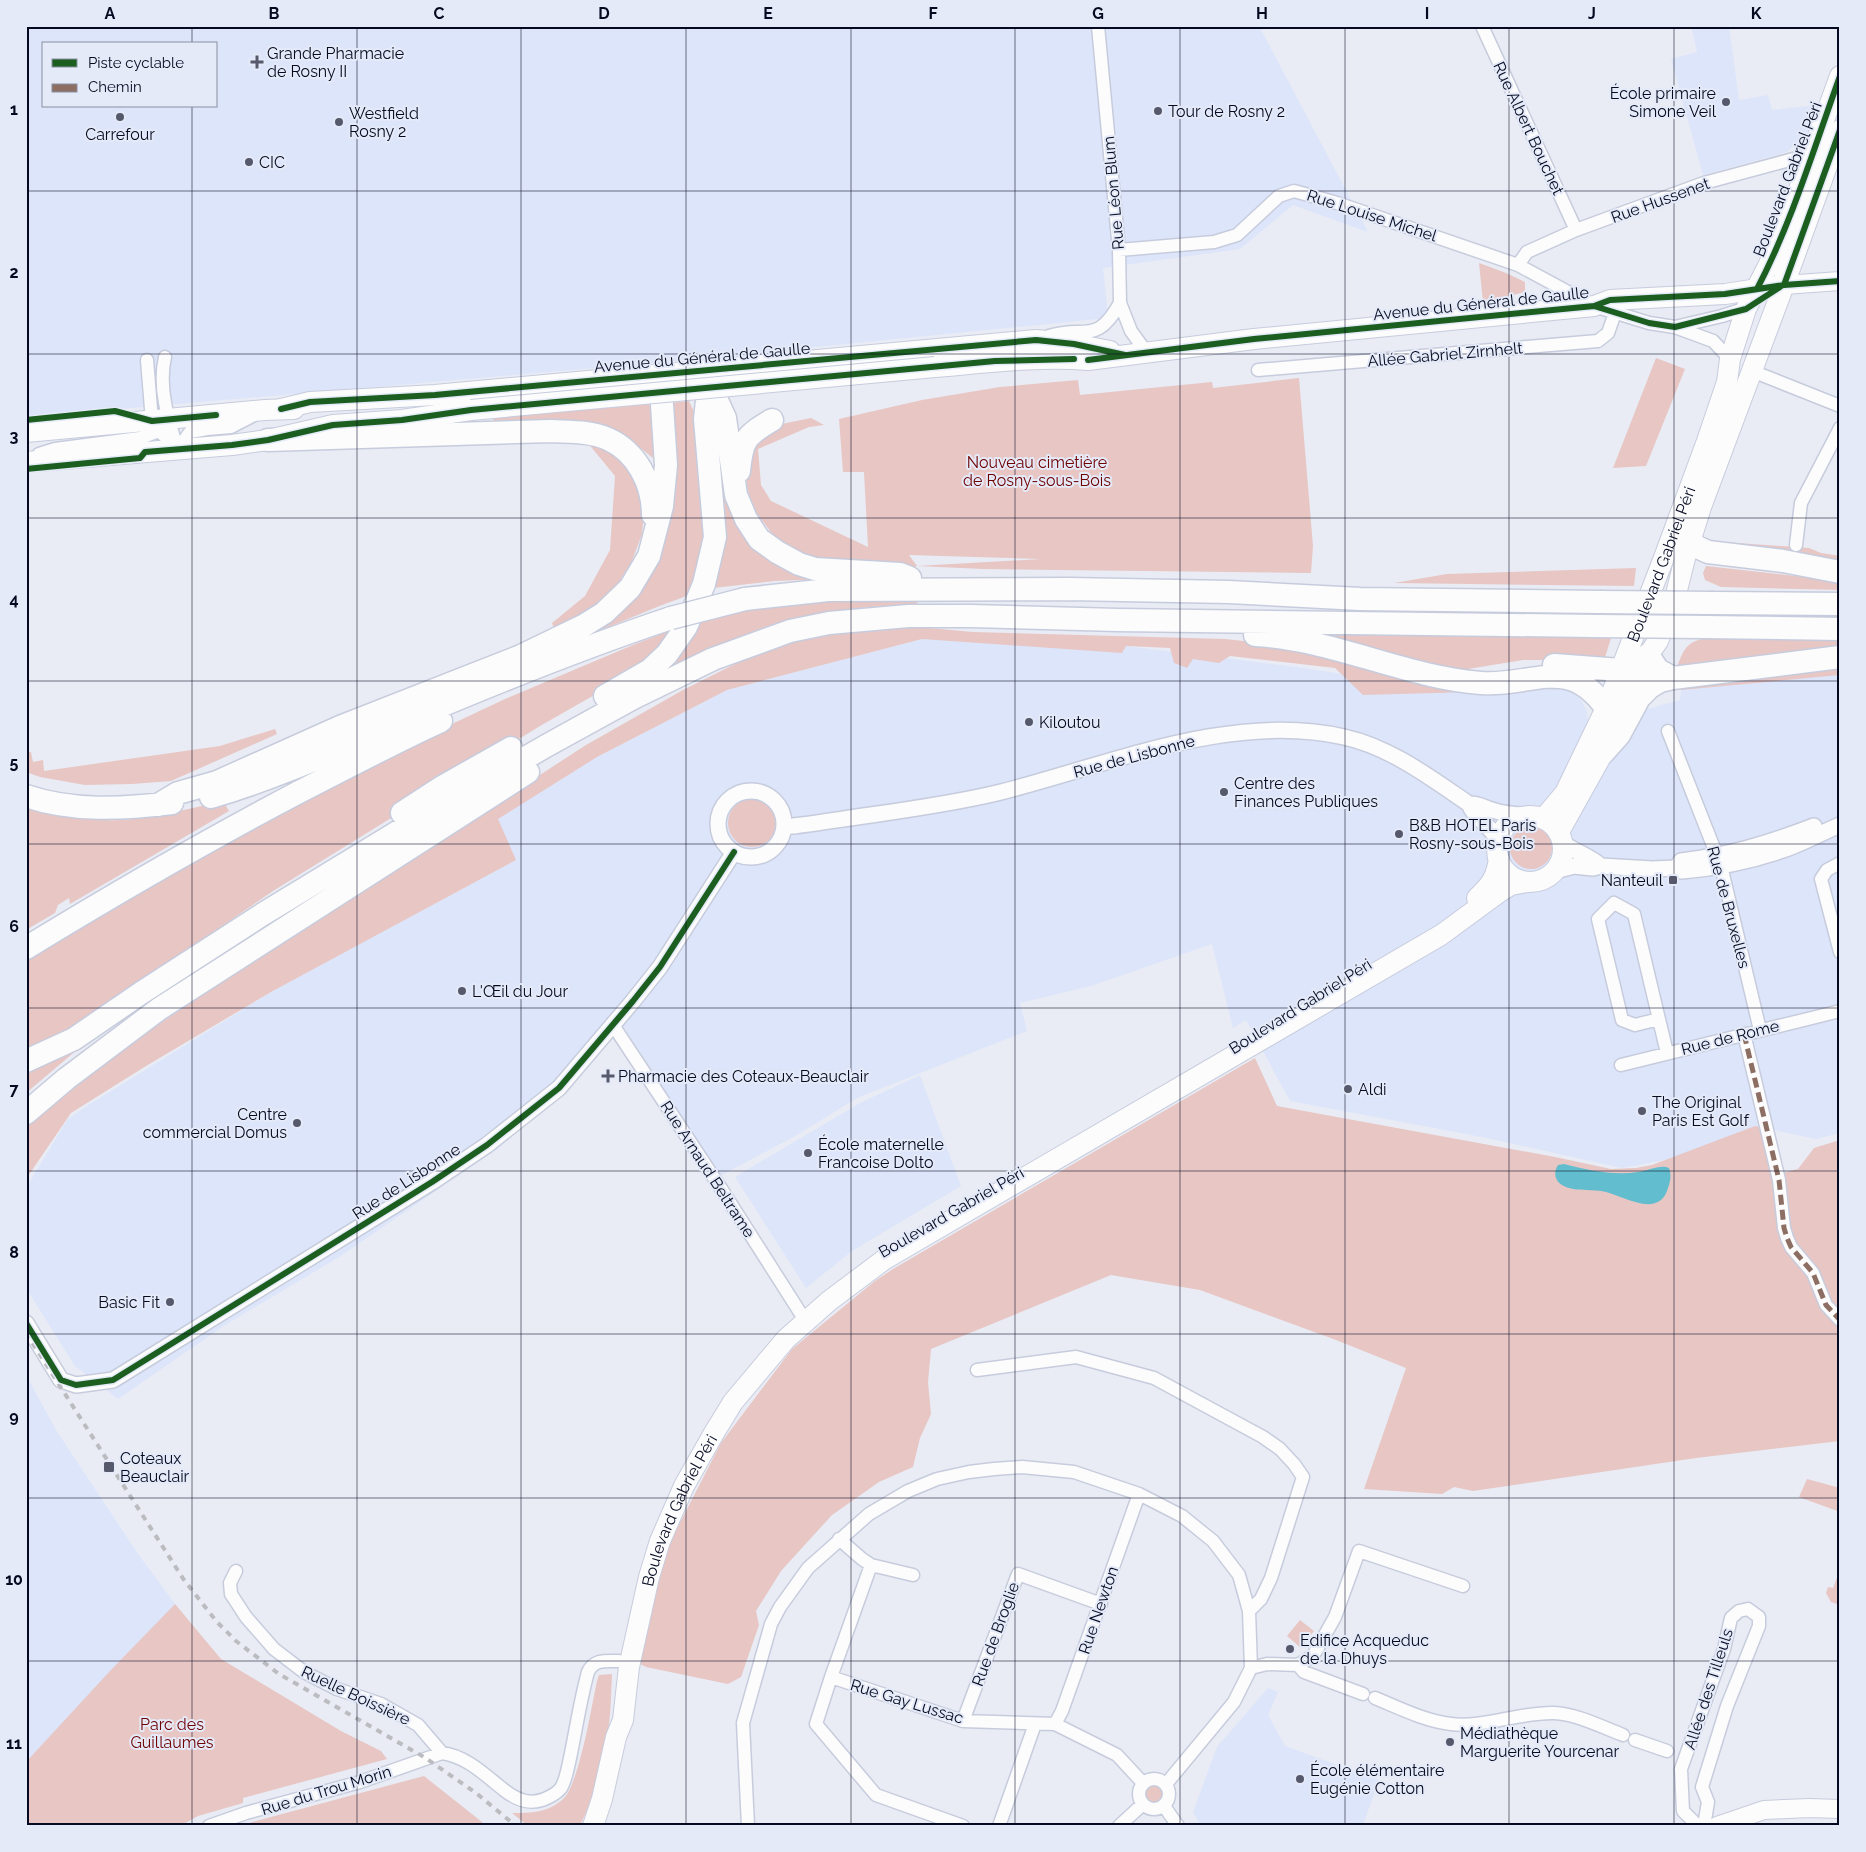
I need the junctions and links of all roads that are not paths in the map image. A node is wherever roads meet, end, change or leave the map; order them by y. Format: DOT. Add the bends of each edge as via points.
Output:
graph roads {
  1 [pos="1098,26"];
  2 [pos="1482,26"];
  3 [pos="1840,76"];
  4 [pos="1838,141"];
  5 [pos="1812,154"];
  6 [pos="1794,203"];
  7 [pos="1576,230"];
  8 [pos="1118,250"];
  9 [pos="1518,265"];
  10 [pos="1840,280"];
  11 [pos="1784,285"];
  12 [pos="1757,289"];
  13 [pos="1730,293"];
  14 [pos="1120,303"];
  15 [pos="1594,306"];
  16 [pos="1746,309"];
  17 [pos="1615,313"];
  18 [pos="1675,327"];
  19 [pos="1036,340"];
  20 [pos="1147,353"];
  21 [pos="1125,355"];
  22 [pos="165,357"];
  23 [pos="1730,359"];
  24 [pos="147,360"];
  25 [pos="1258,370"];
  26 [pos="1752,371"];
  27 [pos="660,375"];
  28 [pos="709,377"];
  29 [pos="1840,406"];
  30 [pos="273,409"];
  31 [pos="471,410"];
  32 [pos="772,420"];
  33 [pos="160,424"];
  34 [pos="1840,428"];
  35 [pos="26,432"];
  36 [pos="268,440"];
  37 [pos="178,449"];
  38 [pos="26,460"];
  39 [pos="1711,480"];
  40 [pos="736,495"];
  41 [pos="654,538"];
  42 [pos="1796,545"];
  43 [pos="1688,549"];
  44 [pos="1661,567"];
  45 [pos="1840,572"];
  46 [pos="942,590"];
  47 [pos="1840,604"];
  48 [pos="1118,620"];
  49 [pos="1640,622"];
  50 [pos="1840,629"];
  51 [pos="587,648"];
  52 [pos="1648,655"];
  53 [pos="1840,657"];
  54 [pos="1621,670"];
  55 [pos="1673,678"];
  56 [pos="1464,680"];
  57 [pos="633,698"];
  58 [pos="1606,708"];
  59 [pos="1668,731"];
  60 [pos="1603,753"];
  61 [pos="26,796"];
  62 [pos="1470,804"];
  63 [pos="158,805"];
  64 [pos="1840,816"];
  65 [pos="1536,817"];
  66 [pos="1840,825"];
  67 [pos="785,827"];
  68 [pos="1561,838"];
  69 [pos="1498,851"];
  70 [pos="734,852"];
  71 [pos="1719,861"];
  72 [pos="1840,863"];
  73 [pos="1601,866"];
  74 [pos="1555,871"];
  75 [pos="1526,882"];
  76 [pos="263,914"];
  77 [pos="26,948"];
  78 [pos="1840,952"];
  79 [pos="1840,1012"];
  80 [pos="1659,1019"];
  81 [pos="613,1025"];
  82 [pos="1760,1030"];
  83 [pos="1744,1034"];
  84 [pos="1666,1053"];
  85 [pos="26,1061"];
  86 [pos="1621,1065"];
  87 [pos="26,1113"];
  88 [pos="801,1314"];
  89 [pos="1840,1320"];
  90 [pos="26,1323"];
  91 [pos="977,1370"];
  92 [pos="1139,1494"];
  93 [pos="839,1539"];
  94 [pos="871,1565"];
  95 [pos="236,1571"];
  96 [pos="913,1574"];
  97 [pos="1463,1586"];
  98 [pos="1101,1604"];
  99 [pos="1249,1611"];
  100 [pos="619,1661"];
  101 [pos="1298,1665"];
  102 [pos="1251,1668"];
  103 [pos="831,1677"];
  104 [pos="963,1721"];
  105 [pos="1035,1724"];
  106 [pos="1055,1724"];
  107 [pos="616,1737"];
  108 [pos="1667,1751"];
  109 [pos="442,1753"];
  110 [pos="1143,1784"];
  111 [pos="1166,1784"];
  112 [pos="1143,1804"];
  113 [pos="1164,1806"];
  114 [pos="1840,1809"];
  115 [pos="209,1826"];
  116 [pos="593,1826"];
  117 [pos="748,1826"];
  118 [pos="963,1826"];
  119 [pos="999,1826"];
  120 [pos="1119,1826"];
  121 [pos="1178,1826"];
  122 [pos="1698,1826"];
  123 [pos="1704,1826"];
  124 [pos="1716,1826"];
  1 -- 8 [label="street, Rue Léon Blum"];
  2 -- 7 [label="street, Rue Albert Bouchet"];
  3 -- 5 [label="main road, Boulevard Gabriel Péri"];
  4 -- 11 [label="main road, Boulevard Gabriel Péri"];
  5 -- 6 [label="main road, Boulevard Gabriel Péri"];
  5 -- 7 [label="street, Rue Hussenet" via="1704,183"];
  6 -- 11 [label="main road" via="1798,216 1783,257"];
  6 -- 12 [label="main road, Boulevard Gabriel Péri"];
  7 -- 9 [label="street, Rue Hussenet" via="1527,252"];
  8 -- 9 [label="street, Rue Louise Michel" via="1214,242 1237,235 1279,196 1294,191"];
  8 -- 14 [label="street, Rue Léon Blum"];
  9 -- 15 [label="street, Rue Louise Michel"];
  10 -- 11 [label="main road, Avenue du Général de Gaulle"];
  11 -- 12 [label="main road, Avenue du Général de Gaulle"];
  11 -- 16 [label="street"];
  11 -- 26 [label="main road, Boulevard Gabriel Péri"];
  12 -- 13 [label="main road, Avenue du Général de Gaulle"];
  12 -- 16 [label="main road, Boulevard Gabriel Péri"];
  13 -- 15 [label="main road, Avenue du Général de Gaulle" via="1610,300"];
  13 -- 16 [label="main road"];
  14 -- 19 [label="street" via="1112,318 1091,332 1056,333"];
  14 -- 20 [label="street, Rue Léon Blum" via="1131,331"];
  15 -- 17 [label="street, Rue Louise Michel"];
  15 -- 20 [label="main road, Avenue du Général de Gaulle" via="1254,339"];
  16 -- 18 [label="street"];
  16 -- 23 [label="main road, Boulevard Gabriel Péri"];
  16 -- 39 [label="main road" via="1751,340 1714,459"];
  17 -- 18 [label="street, Rue Louise Michel"];
  17 -- 25 [label="street, Allée Gabriel Zirnhelt" via="1608,333 1598,341"];
  18 -- 23 [label="street" via="1713,341"];
  19 -- 21 [label="main road, Avenue du Général de Gaulle"];
  19 -- 28 [label="main road, Avenue du Général de Gaulle"];
  20 -- 21 [label="main road, Avenue du Général de Gaulle"];
  21 -- 31 [label="main road, Avenue du Général de Gaulle, bridge" via="1088,360 995,361"];
  22 -- 33 [label="street"];
  23 -- 44 [label="main road, Boulevard Gabriel Péri" via="1727,382"];
  24 -- 33 [label="street"];
  26 -- 29 [label="street"];
  26 -- 39 [label="main road, Boulevard Gabriel Péri"];
  27 -- 28 [label="main road, Avenue du Général de Gaulle"];
  27 -- 30 [label="main road, Avenue du Général de Gaulle" via="435,395 310,402"];
  27 -- 41 [label="highway" via="666,465 662,506"];
  28 -- 40 [label="highway" via="725,418"];
  28 -- 76 [label="highway" via="706,419 715,536 704,584 686,627 667,654 650,670 442,787 331,860"];
  30 -- 31 [label="main road, Avenue du Général de Gaulle"];
  30 -- 33 [label="main road, Avenue du Général de Gaulle"];
  30 -- 37 [label="street" via="231,427 190,432"];
  31 -- 36 [label="main road, Avenue du Général de Gaulle" via="333,425"];
  32 -- 40 [label="highway" via="756,429 744,442"];
  33 -- 35 [label="main road, Avenue du Général de Gaulle"];
  33 -- 37 [label="street"];
  33 -- 38 [label="street" via="140,438 55,449"];
  34 -- 42 [label="street" via="1801,503"];
  36 -- 37 [label="main road, Avenue du Général de Gaulle"];
  36 -- 41 [label="highway" via="551,431 607,438 624,448 648,482 653,504"];
  37 -- 38 [label="main road, Avenue du Général de Gaulle"];
  39 -- 43 [label="main road, Boulevard Gabriel Péri"];
  40 -- 46 [label="highway" via="759,539 799,564 815,569 900,574"];
  41 -- 63 [label="highway" via="649,556 630,588 604,613 583,626 521,656 340,727 217,782 178,793"];
  43 -- 44 [label="main road"];
  43 -- 45 [label="highway" via="1700,556 1782,569 1812,568"];
  43 -- 52 [label="main road, Boulevard Gabriel Péri" via="1675,598 1658,641"];
  44 -- 49 [label="main road, Boulevard Gabriel Péri"];
  46 -- 47 [label="highway, bridge" via="1068,589 1369,599"];
  46 -- 51 [label="highway, bridge" via="828,590 745,599 670,618"];
  48 -- 50 [label="highway, bridge"];
  48 -- 56 [label="highway" via="1300,640 1419,672"];
  48 -- 57 [label="highway" via="908,616 829,623 790,631 713,659"];
  49 -- 52 [label="main road"];
  49 -- 54 [label="main road, Boulevard Gabriel Péri"];
  51 -- 63 [label="highway" via="252,785 202,800"];
  51 -- 77 [label="highway" via="237,825 110,896"];
  52 -- 54 [label="main road"];
  52 -- 55 [label="highway" via="1658,670"];
  52 -- 60 [label="main road, Boulevard Gabriel Péri"];
  53 -- 55 [label="highway"];
  54 -- 56 [label="highway" via="1551,665"];
  54 -- 58 [label="main road, Boulevard Gabriel Péri"];
  55 -- 60 [label="highway" via="1660,682 1642,696 1619,735"];
  56 -- 58 [label="highway" via="1483,683 1559,677 1585,685"];
  57 -- 76 [label="highway" via="406,827"];
  57 -- 87 [label="highway" via="603,725 159,1009"];
  58 -- 65 [label="main road, Boulevard Gabriel Péri" via="1565,793"];
  59 -- 71 [label="street, Rue de Bruxelles"];
  60 -- 68 [label="main road, Boulevard Gabriel Péri"];
  61 -- 63 [label="highway" via="60,805 90,808"];
  62 -- 65 [label="street, Rue de Lisbonne" via="1479,803 1507,814"];
  62 -- 67 [label="street, Rue de Lisbonne" via="1406,763 1359,741 1303,731 1259,730 1185,741 1032,784 941,805"];
  62 -- 69 [label="street, Rue de Lisbonne" via="1472,812 1492,829"];
  64 -- 71 [label="street"];
  65 -- 68 [label="main road" via="1553,824"];
  65 -- 69 [label="main road" via="1520,817 1505,826"];
  66 -- 71 [label="street" via="1743,862"];
  67 -- 70 [label="street" via="782,837 770,852 752,857"];
  67 -- 70 [label="street" via="776,800 759,791 740,792 724,804 718,824 723,840"];
  68 -- 73 [label="street"];
  68 -- 74 [label="main road" via="1562,858"];
  69 -- 75 [label="main road" via="1503,868"];
  69 -- 88 [label="main road, Boulevard Gabriel Péri" via="1497,873 1491,884 1448,920 877,1254"];
  70 -- 81 [label="street, Rue de Lisbonne" via="660,967"];
  71 -- 73 [label="street" via="1682,871 1677,868"];
  71 -- 82 [label="street, Rue de Bruxelles"];
  72 -- 78 [label="street" via="1826,870 1821,879"];
  73 -- 74 [label="street" via="1574,866"];
  74 -- 75 [label="main road" via="1542,880"];
  75 -- 107 [label="main road, Boulevard Gabriel Péri" via="1501,891 1441,936 878,1264 786,1339 733,1402 672,1510 642,1602 629,1667 624,1720"];
  76 -- 85 [label="highway" via="74,1039"];
  79 -- 82 [label="street, Rue de Rome"];
  80 -- 80 [label="street" via="1634,914 1614,903 1598,919 1622,1020 1636,1025"];
  80 -- 84 [label="street"];
  81 -- 88 [label="street, Rue Arnaud Beltrame"];
  81 -- 90 [label="street, Rue de Lisbonne" via="559,1088 487,1145 113,1380 76,1386 61,1380"];
  82 -- 83 [label="street, Rue de Rome"];
  83 -- 84 [label="street, Rue de Rome"];
  83 -- 89 [label="street" via="1779,1180 1787,1238 1813,1273 1826,1305"];
  84 -- 86 [label="street, Rue de Rome"];
  88 -- 100 [label="main road, Boulevard Gabriel Péri" via="757,1356 724,1396 687,1458 650,1543 626,1617"];
  91 -- 99 [label="street" via="1076,1357 1154,1378 1280,1449 1303,1477 1271,1578 1261,1599"];
  92 -- 93 [label="street" via="1074,1472 1022,1467 969,1472 908,1491 869,1514"];
  92 -- 98 [label="street, Rue Newton"];
  92 -- 99 [label="street" via="1182,1516 1213,1540 1239,1575"];
  93 -- 94 [label="street"];
  93 -- 117 [label="street" via="808,1568 771,1624 743,1722"];
  94 -- 96 [label="street"];
  94 -- 103 [label="street, Rue Gay Lussac"];
  95 -- 109 [label="street, Ruelle Boissière" via="230,1583 231,1594 246,1618 274,1649 312,1676 337,1689 382,1704 418,1725"];
  97 -- 101 [label="street" via="1359,1551 1335,1617 1313,1656"];
  98 -- 104 [label="street, Rue de Broglie" via="1018,1574"];
  98 -- 106 [label="street, Rue Newton"];
  99 -- 102 [label="street"];
  100 -- 107 [label="main road, Boulevard Gabriel Péri"];
  100 -- 109 [label="street" via="604,1661 591,1666 564,1780 554,1794 534,1802 518,1799 466,1761 453,1754"];
  101 -- 102 [label="street" via="1267,1664"];
  101 -- 108 [label="street" via="1304,1672 1433,1720 1470,1724 1555,1713 1572,1716"];
  102 -- 111 [label="street" via="1234,1702"];
  103 -- 104 [label="street, Rue Gay Lussac"];
  103 -- 118 [label="street" via="816,1724 876,1795"];
  104 -- 105 [label="street, Rue Gay Lussac"];
  105 -- 106 [label="street, Rue Gay Lussac"];
  105 -- 119 [label="street"];
  106 -- 110 [label="street, Rue Gay Lussac" via="1117,1755"];
  107 -- 116 [label="main road, Boulevard Gabriel Péri"];
  109 -- 115 [label="street, Rue du Trou Morin" via="360,1782"];
  110 -- 111 [label="street" via="1157,1779"];
  110 -- 112 [label="street" via="1139,1792"];
  111 -- 113 [label="street" via="1170,1793"];
  112 -- 113 [label="street" via="1155,1810"];
  112 -- 120 [label="street"];
  113 -- 121 [label="street"];
  114 -- 124 [label="main road" via="1764,1810"];
  122 -- 123 [label="street, Allée des Tilleuls" via="1683,1811 1681,1769 1724,1649 1731,1618 1748,1609 1759,1617 1759,1626 1727,1706 1702,1787 1708,1802"];
}
